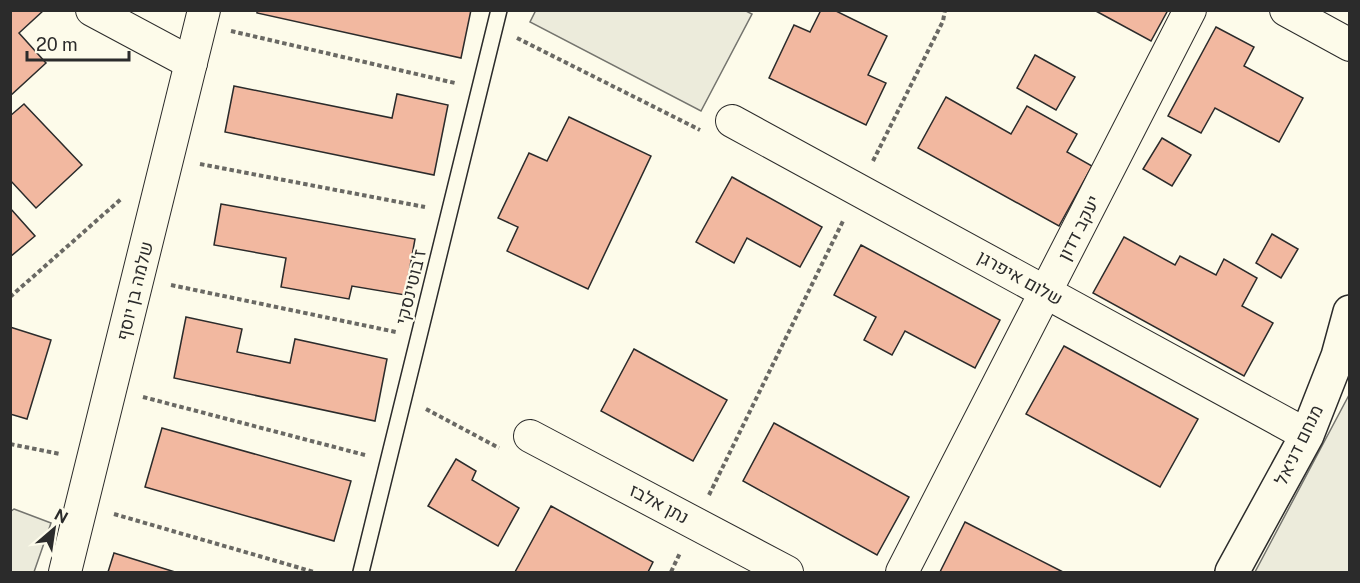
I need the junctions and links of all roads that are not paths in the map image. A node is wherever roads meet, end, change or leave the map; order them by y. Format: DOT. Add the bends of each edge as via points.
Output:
graph roads {
  1 [pos="92,10"];
  2 [pos="499,10"];
  3 [pos="1190,10"];
  4 [pos="1286,10"];
  5 [pos="203,17"];
  6 [pos="1350,45"];
  7 [pos="191,63"];
  8 [pos="732,121"];
  9 [pos="1046,293"];
  10 [pos="1350,312"];
  11 [pos="1308,435"];
  12 [pos="530,436"];
  13 [pos="65,573"];
  14 [pos="361,573"];
  15 [pos="787,573"];
  16 [pos="902,573"];
  17 [pos="1232,573"];
  1 -- 7 [label="street"];
  2 -- 14 [label="lane, ז'בוטינסקי"];
  3 -- 9 [label="street, יעקב דדון"];
  4 -- 6 [label="street"];
  5 -- 7 [label="street, שלמה בן יוסף"];
  7 -- 13 [label="street, שלמה בן יוסף"];
  8 -- 9 [label="street, שלום איפרגן"];
  9 -- 11 [label="street, שלום איפרגן"];
  9 -- 16 [label="street, יעקב דדון"];
  10 -- 11 [label="street, מנחם דניאל"];
  11 -- 17 [label="street, מנחם דניאל"];
  12 -- 15 [label="street, נתן אלבז"];
}
